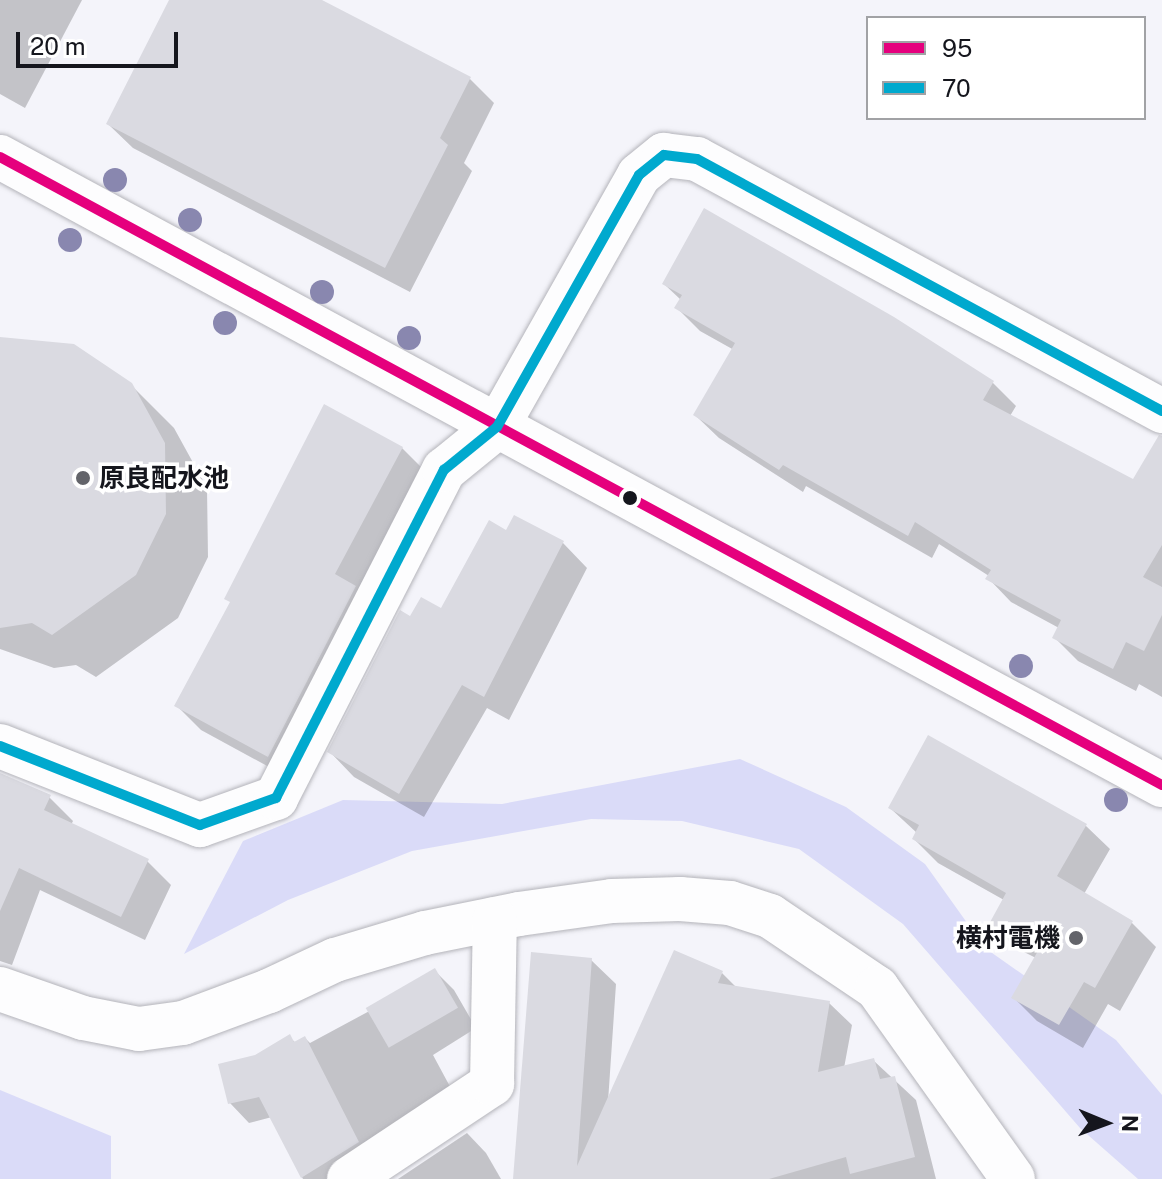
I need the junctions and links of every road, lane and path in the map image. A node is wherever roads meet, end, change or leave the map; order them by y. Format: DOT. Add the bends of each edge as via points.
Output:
graph roads {
  1 [pos="0,157"];
  2 [pos="1162,411"];
  3 [pos="497,427"];
  4 [pos="0,746"];
  5 [pos="1162,785"];
  6 [pos="495,919"];
  7 [pos="0,989"];
  8 [pos="349,1179"];
  9 [pos="1013,1179"];
  1 -- 3 [label="street"];
  2 -- 3 [label="street" via="697,159 664,155 639,175"];
  3 -- 4 [label="street" via="444,470 276,798 200,825"];
  3 -- 5 [label="street"];
  6 -- 7 [label="street" via="335,960 183,1023 139,1029 83,1018"];
  6 -- 8 [label="street" via="492,1084"];
  6 -- 9 [label="street" via="612,901 680,899 730,903 770,916 877,988"];
}
